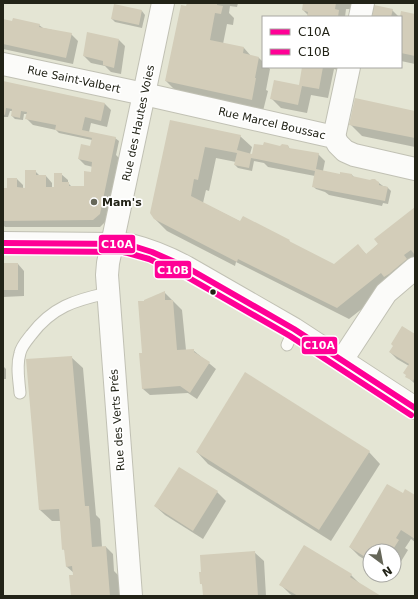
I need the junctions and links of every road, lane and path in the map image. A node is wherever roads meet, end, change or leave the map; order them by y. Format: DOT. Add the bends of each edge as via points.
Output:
graph roads {
  1 [pos="163,3"];
  2 [pos="363,3"];
  3 [pos="360,16"];
  4 [pos="3,64"];
  5 [pos="349,68"];
  6 [pos="144,94"];
  7 [pos="334,137"];
  8 [pos="415,169"];
  9 [pos="3,243"];
  10 [pos="112,244"];
  11 [pos="415,268"];
  12 [pos="108,293"];
  13 [pos="342,360"];
  14 [pos="20,393"];
  15 [pos="415,408"];
  16 [pos="131,596"];
  1 -- 6 [label="street, Rue des Hautes Voies"];
  2 -- 3 [label="street"];
  4 -- 6 [label="street, Rue Saint-Valbert"];
  5 -- 7 [label="street"];
  6 -- 7 [label="street, Rue Marcel Boussac"];
  6 -- 10 [label="street, Rue des Hautes Voies"];
  7 -- 8 [label="street, Rue Marcel Boussac" via="345,151 354,155"];
  9 -- 10 [label="street"];
  10 -- 12 [label="street, Rue des Verts Prés" via="107,275"];
  10 -- 13 [label="street" via="129,245 172,260 231,293 291,338"];
  11 -- 13 [label="street" via="386,293"];
  12 -- 14 [label="lane" via="69,304 38,325 20,352"];
  12 -- 16 [label="street, Rue des Verts Prés"];
  13 -- 15 [label="street" via="386,398"];
}
